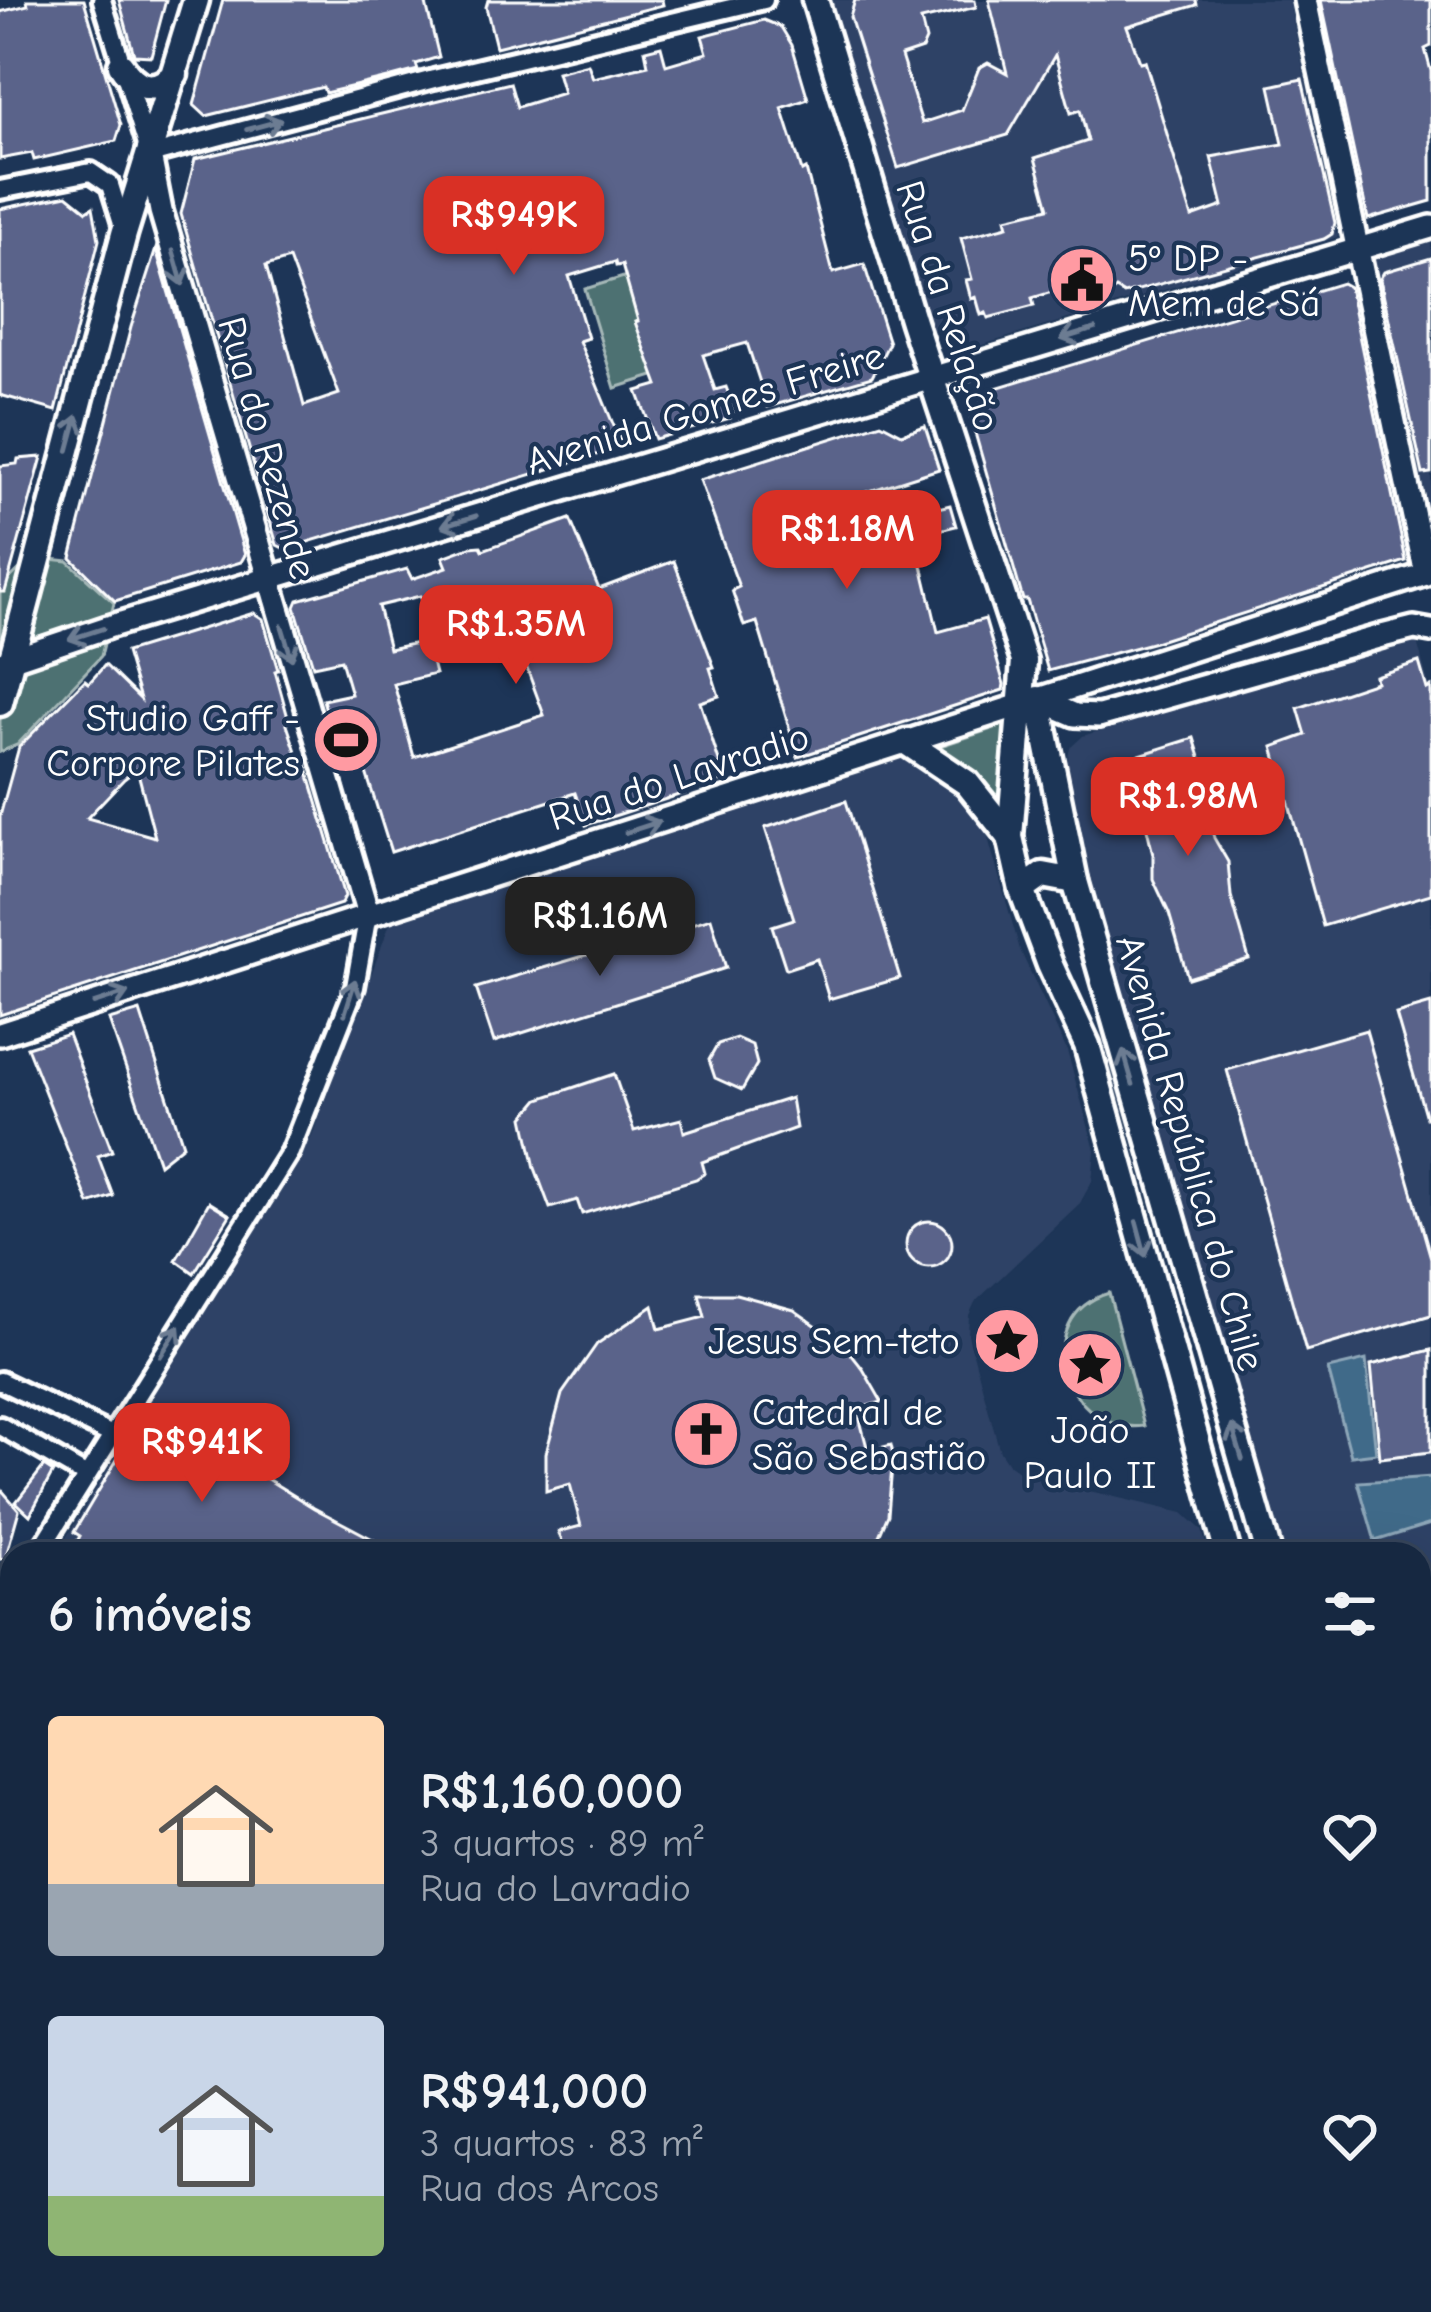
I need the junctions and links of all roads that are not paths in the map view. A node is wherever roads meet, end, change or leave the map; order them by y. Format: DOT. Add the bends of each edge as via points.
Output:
graph roads {
  1 [pos="102,0"];
  2 [pos="196,0"];
  3 [pos="764,0"];
  4 [pos="815,0"];
  5 [pos="1305,0"];
  6 [pos="121,65"];
  7 [pos="175,74"];
  8 [pos="150,155"];
  9 [pos="0,190"];
  10 [pos="1431,227"];
  11 [pos="124,234"];
  12 [pos="1357,248"];
  13 [pos="933,378"];
  14 [pos="268,580"];
  15 [pos="1431,632"];
  16 [pos="6,661"];
  17 [pos="1031,701"];
  18 [pos="0,703"];
  19 [pos="906,742"];
  20 [pos="1010,837"];
  21 [pos="1075,880"];
  22 [pos="1022,890"];
  23 [pos="368,914"];
  24 [pos="0,1034"];
  25 [pos="0,1381"];
  26 [pos="0,1426"];
  27 [pos="110,1434"];
  28 [pos="85,1475"];
  29 [pos="45,1542"];
  30 [pos="1225,1542"];
  31 [pos="1266,1542"];
  1 -- 6 [label="street, Rua do Rezende"];
  2 -- 7 [label="main road"];
  8 -- 3 [label="street, one-way"];
  4 -- 13 [label="main road, Rua da Relação"];
  5 -- 12 [label="street"];
  6 -- 7 [label="main road" via="142,87"];
  6 -- 8 [label="street, Rua do Rezende"];
  7 -- 8 [label="main road"];
  8 -- 11 [label="main road"];
  8 -- 14 [label="street, Rua do Rezende, one-way"];
  9 -- 11 [label="street" via="91,172 110,185"];
  10 -- 12 [label="street, Avenida Gomes Freire"];
  16 -- 11 [label="main road, one-way"];
  12 -- 13 [label="street, Avenida Gomes Freire, one-way"];
  12 -- 17 [label="street, Rua do Lavradio" via="1426,574"];
  13 -- 14 [label="street, Avenida Gomes Freire, one-way"];
  13 -- 17 [label="main road, Rua da Relação"];
  14 -- 16 [label="street, Avenida Gomes Freire, one-way"];
  14 -- 23 [label="street, Rua do Rezende, one-way"];
  15 -- 17 [label="street" via="1382,636 1099,716"];
  16 -- 18 [label="main road"];
  17 -- 19 [label="street, Rua do Lavradio"];
  17 -- 20 [label="main road, Avenida República do Chile"];
  17 -- 21 [label="main road, Avenida República do Chile"];
  19 -- 20 [label="main road" via="967,783"];
  23 -- 19 [label="street, Rua do Lavradio, one-way"];
  20 -- 22 [label="main road, Avenida República do Chile"];
  21 -- 22 [label="main road" via="1043,875"];
  31 -- 21 [label="main road, Avenida República do Chile, one-way"];
  22 -- 30 [label="main road, Avenida República do Chile, one-way" via="1087,1045"];
  24 -- 23 [label="street, Rua do Lavradio, one-way"];
  27 -- 23 [label="street, one-way" via="290,1153 355,987"];
  25 -- 27 [label="street"];
  26 -- 28 [label="street"];
  27 -- 28 [label="street"];
  28 -- 29 [label="street"];
}
